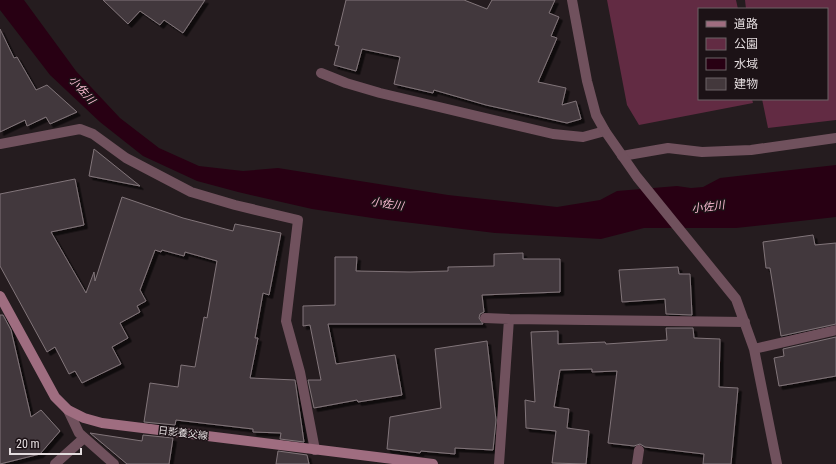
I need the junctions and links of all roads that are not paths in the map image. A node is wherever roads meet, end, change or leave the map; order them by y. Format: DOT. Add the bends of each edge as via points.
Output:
graph roads {
  1 [pos="572,0"];
  2 [pos="321,73"];
  3 [pos="604,131"];
  4 [pos="836,138"];
  5 [pos="0,144"];
  6 [pos="622,156"];
  7 [pos="0,296"];
  8 [pos="485,318"];
  9 [pos="509,319"];
  10 [pos="745,322"];
  11 [pos="836,330"];
  12 [pos="754,348"];
  13 [pos="68,410"];
  14 [pos="84,438"];
  15 [pos="315,450"];
  16 [pos="639,450"];
  17 [pos="55,464"];
  18 [pos="114,464"];
  19 [pos="433,464"];
  20 [pos="499,464"];
  21 [pos="637,464"];
  22 [pos="777,464"];
  1 -- 3 [label="street" via="587,81 596,115"];
  2 -- 3 [label="street" via="380,93 553,134 583,137"];
  3 -- 6 [label="street"];
  4 -- 6 [label="street" via="751,150 702,152 668,148"];
  5 -- 15 [label="street" via="80,130 93,134 126,158 191,192 298,220 286,321 300,372"];
  6 -- 10 [label="street" via="736,299"];
  7 -- 13 [label="main road, 日影養父線" via="55,396"];
  8 -- 9 [label="street"];
  9 -- 10 [label="street"];
  9 -- 20 [label="street"];
  10 -- 12 [label="street"];
  11 -- 12 [label="street"];
  12 -- 22 [label="street"];
  13 -- 14 [label="street"];
  13 -- 15 [label="main road, 日影養父線" via="102,423"];
  14 -- 17 [label="street"];
  14 -- 18 [label="street"];
  15 -- 19 [label="main road, 日影養父線"];
  16 -- 21 [label="street"];
}
